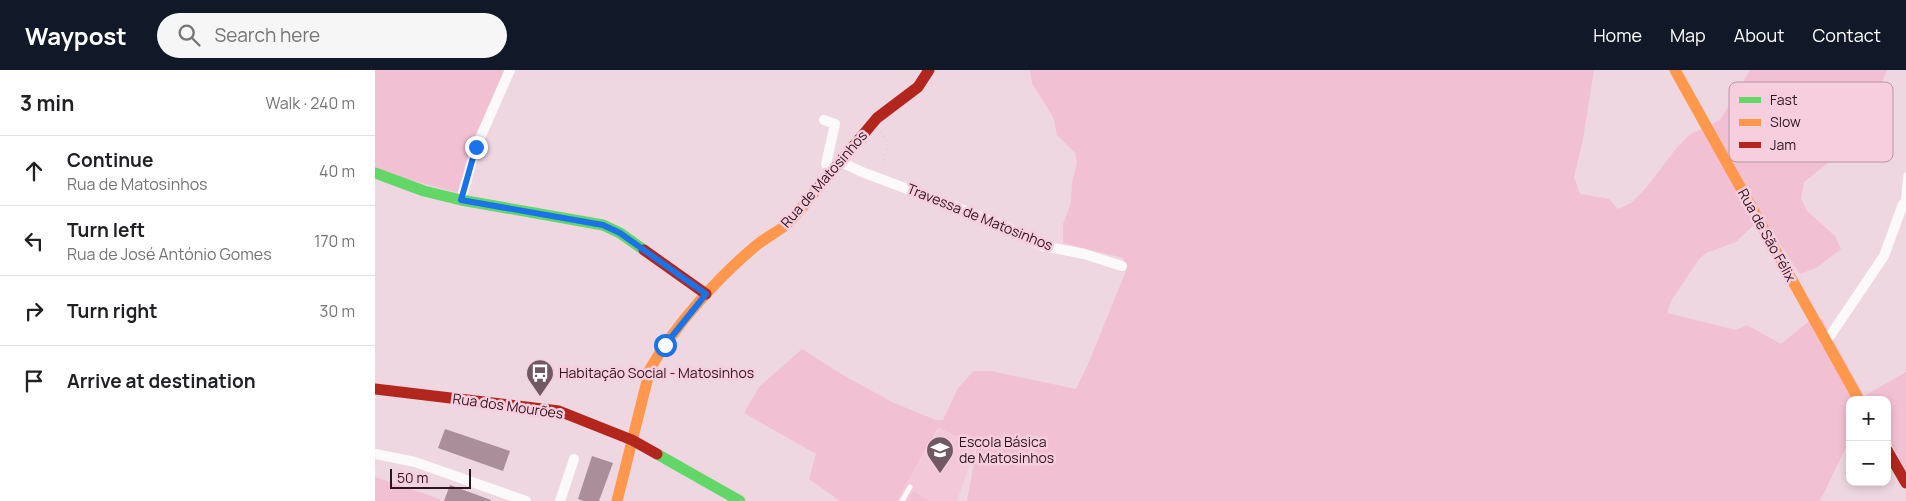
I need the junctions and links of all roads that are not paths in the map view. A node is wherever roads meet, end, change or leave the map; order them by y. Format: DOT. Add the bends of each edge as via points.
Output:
graph roads {
  1 [pos="510,70"];
  2 [pos="929,70"];
  3 [pos="1675,70"];
  4 [pos="824,120"];
  5 [pos="841,162"];
  6 [pos="826,164"];
  7 [pos="375,173"];
  8 [pos="1906,175"];
  9 [pos="461,200"];
  10 [pos="1903,204"];
  11 [pos="1122,266"];
  12 [pos="706,294"];
  13 [pos="1827,342"];
  14 [pos="375,389"];
  15 [pos="1857,396"];
  16 [pos="632,440"];
  17 [pos="375,454"];
  18 [pos="1891,457"];
  19 [pos="574,459"];
  20 [pos="1906,483"];
  21 [pos="910,487"];
  22 [pos="526,501"];
  23 [pos="560,501"];
  24 [pos="617,501"];
  25 [pos="740,501"];
  26 [pos="902,501"];
  1 -- 9 [label="street" via="476,147"];
  2 -- 5 [label="street, Rua de Matosinhos" via="918,87 877,118"];
  3 -- 13 [label="street, Rua de São Félix"];
  4 -- 6 [label="street" via="835,124"];
  5 -- 11 [label="street, Travessa de Matosinhos" via="1010,229 1043,246"];
  5 -- 12 [label="street, Rua de Matosinhos" via="788,223 759,244"];
  7 -- 9 [label="street"];
  8 -- 10 [label="lane"];
  9 -- 12 [label="street" via="603,225 620,233"];
  10 -- 13 [label="street" via="1884,256"];
  12 -- 16 [label="street, Rua de Matosinhos" via="654,361"];
  13 -- 15 [label="street, Rua de São Félix"];
  14 -- 16 [label="street, Rua dos Mourões" via="559,411"];
  16 -- 24 [label="street, Rua de Matosinhos"];
  16 -- 25 [label="street, Rua dos Mourões"];
  17 -- 22 [label="street" via="415,462"];
  18 -- 20 [label="street"];
  19 -- 23 [label="street"];
  21 -- 26 [label="lane"];
}
